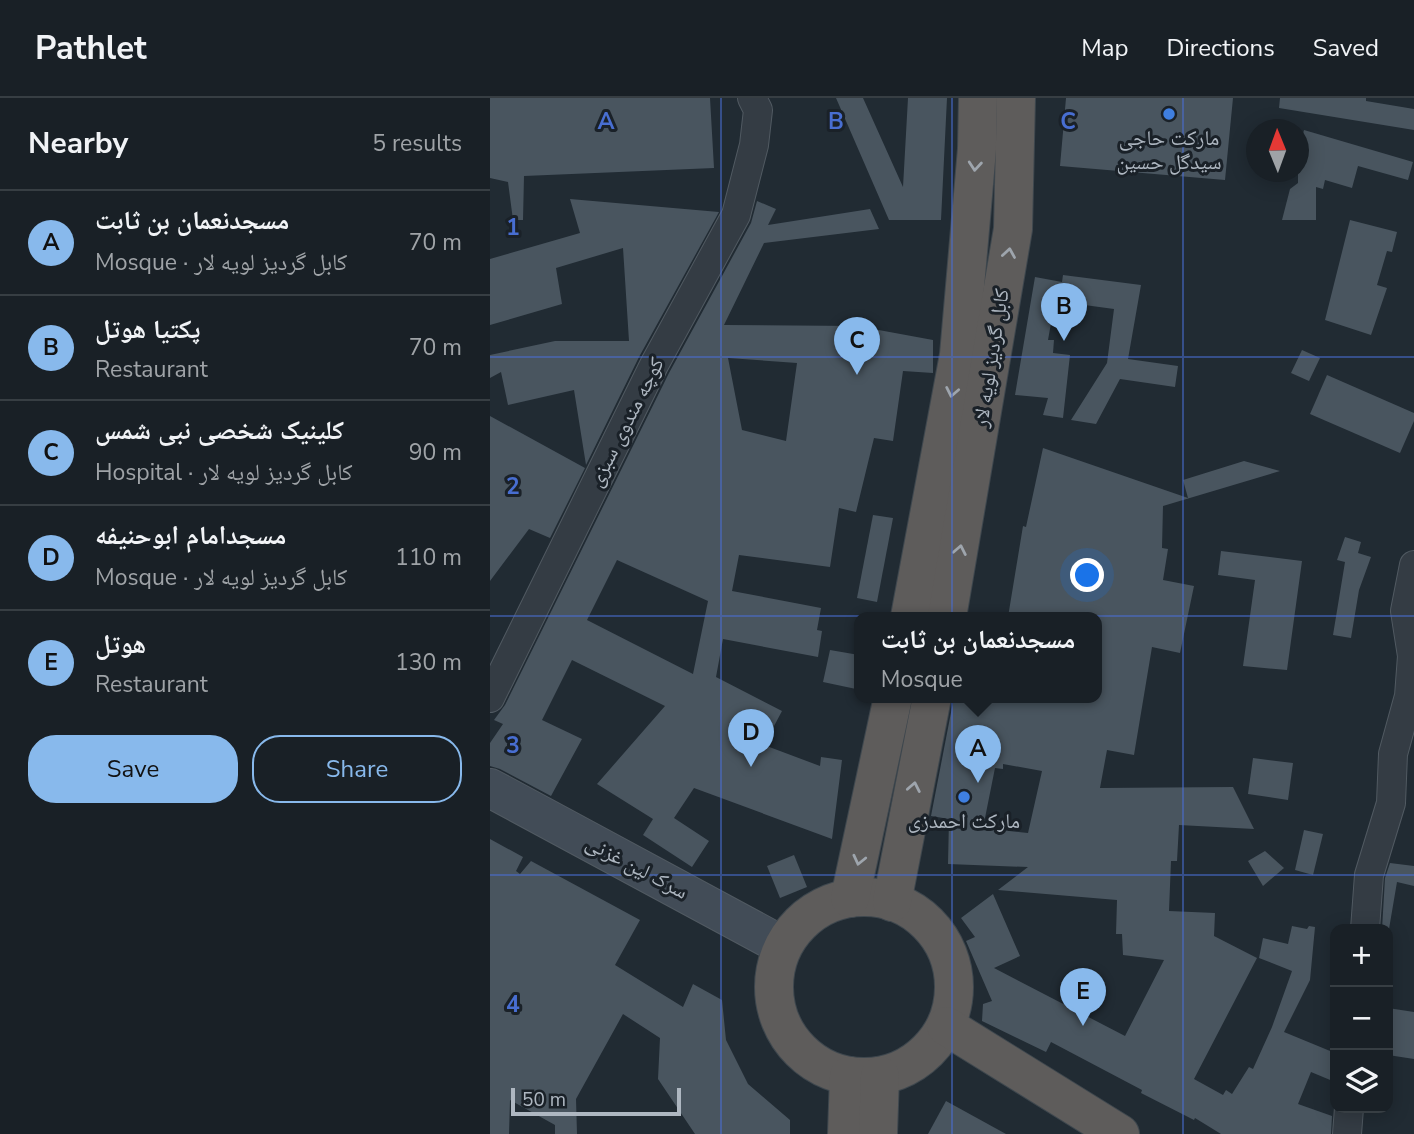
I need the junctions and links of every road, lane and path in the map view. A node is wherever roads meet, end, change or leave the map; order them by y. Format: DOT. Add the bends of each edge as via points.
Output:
graph roads {
  1 [pos="752,98"];
  2 [pos="978,98"];
  3 [pos="1016,98"];
  4 [pos="1414,565"];
  5 [pos="911,612"];
  6 [pos="948,612"];
  7 [pos="490,698"];
  8 [pos="892,703"];
  9 [pos="931,703"];
  10 [pos="490,789"];
  11 [pos="850,898"];
  12 [pos="892,902"];
  13 [pos="1365,924"];
  14 [pos="783,946"];
  15 [pos="946,1026"];
  16 [pos="864,1076"];
  17 [pos="1349,1113"];
  18 [pos="847,1134"];
  19 [pos="878,1134"];
  20 [pos="1120,1134"];
  21 [pos="1348,1134"];
  1 -- 7 [label="street, کوچه مندوی سبزی" via="758,110 754,145 736,215 654,365"];
  2 -- 5 [label="highway, کابل گردیز لویه لار, one-way" via="959,355"];
  6 -- 3 [label="highway, کابل گردیز لویه لار, one-way" via="1013,229"];
  4 -- 13 [label="street" via="1405,611 1412,656 1409,696 1393,754 1391,803 1369,875"];
  8 -- 11 [label="highway, one-way"];
  12 -- 9 [label="highway, one-way"];
  10 -- 14 [label="main road, سرک لین غزنی"];
  11 -- 12 [label="highway"];
  11 -- 14 [label="highway" via="823,907 800,923"];
  12 -- 15 [label="highway" via="928,922 944,945 954,971 954,999"];
  14 -- 16 [label="highway" via="774,973 774,1001 783,1028 799,1051 822,1068"];
  15 -- 16 [label="highway" via="930,1049 908,1067"];
  15 -- 20 [label="highway"];
  16 -- 18 [label="highway"];
  16 -- 19 [label="highway"];
  17 -- 21 [label="street"];
}
